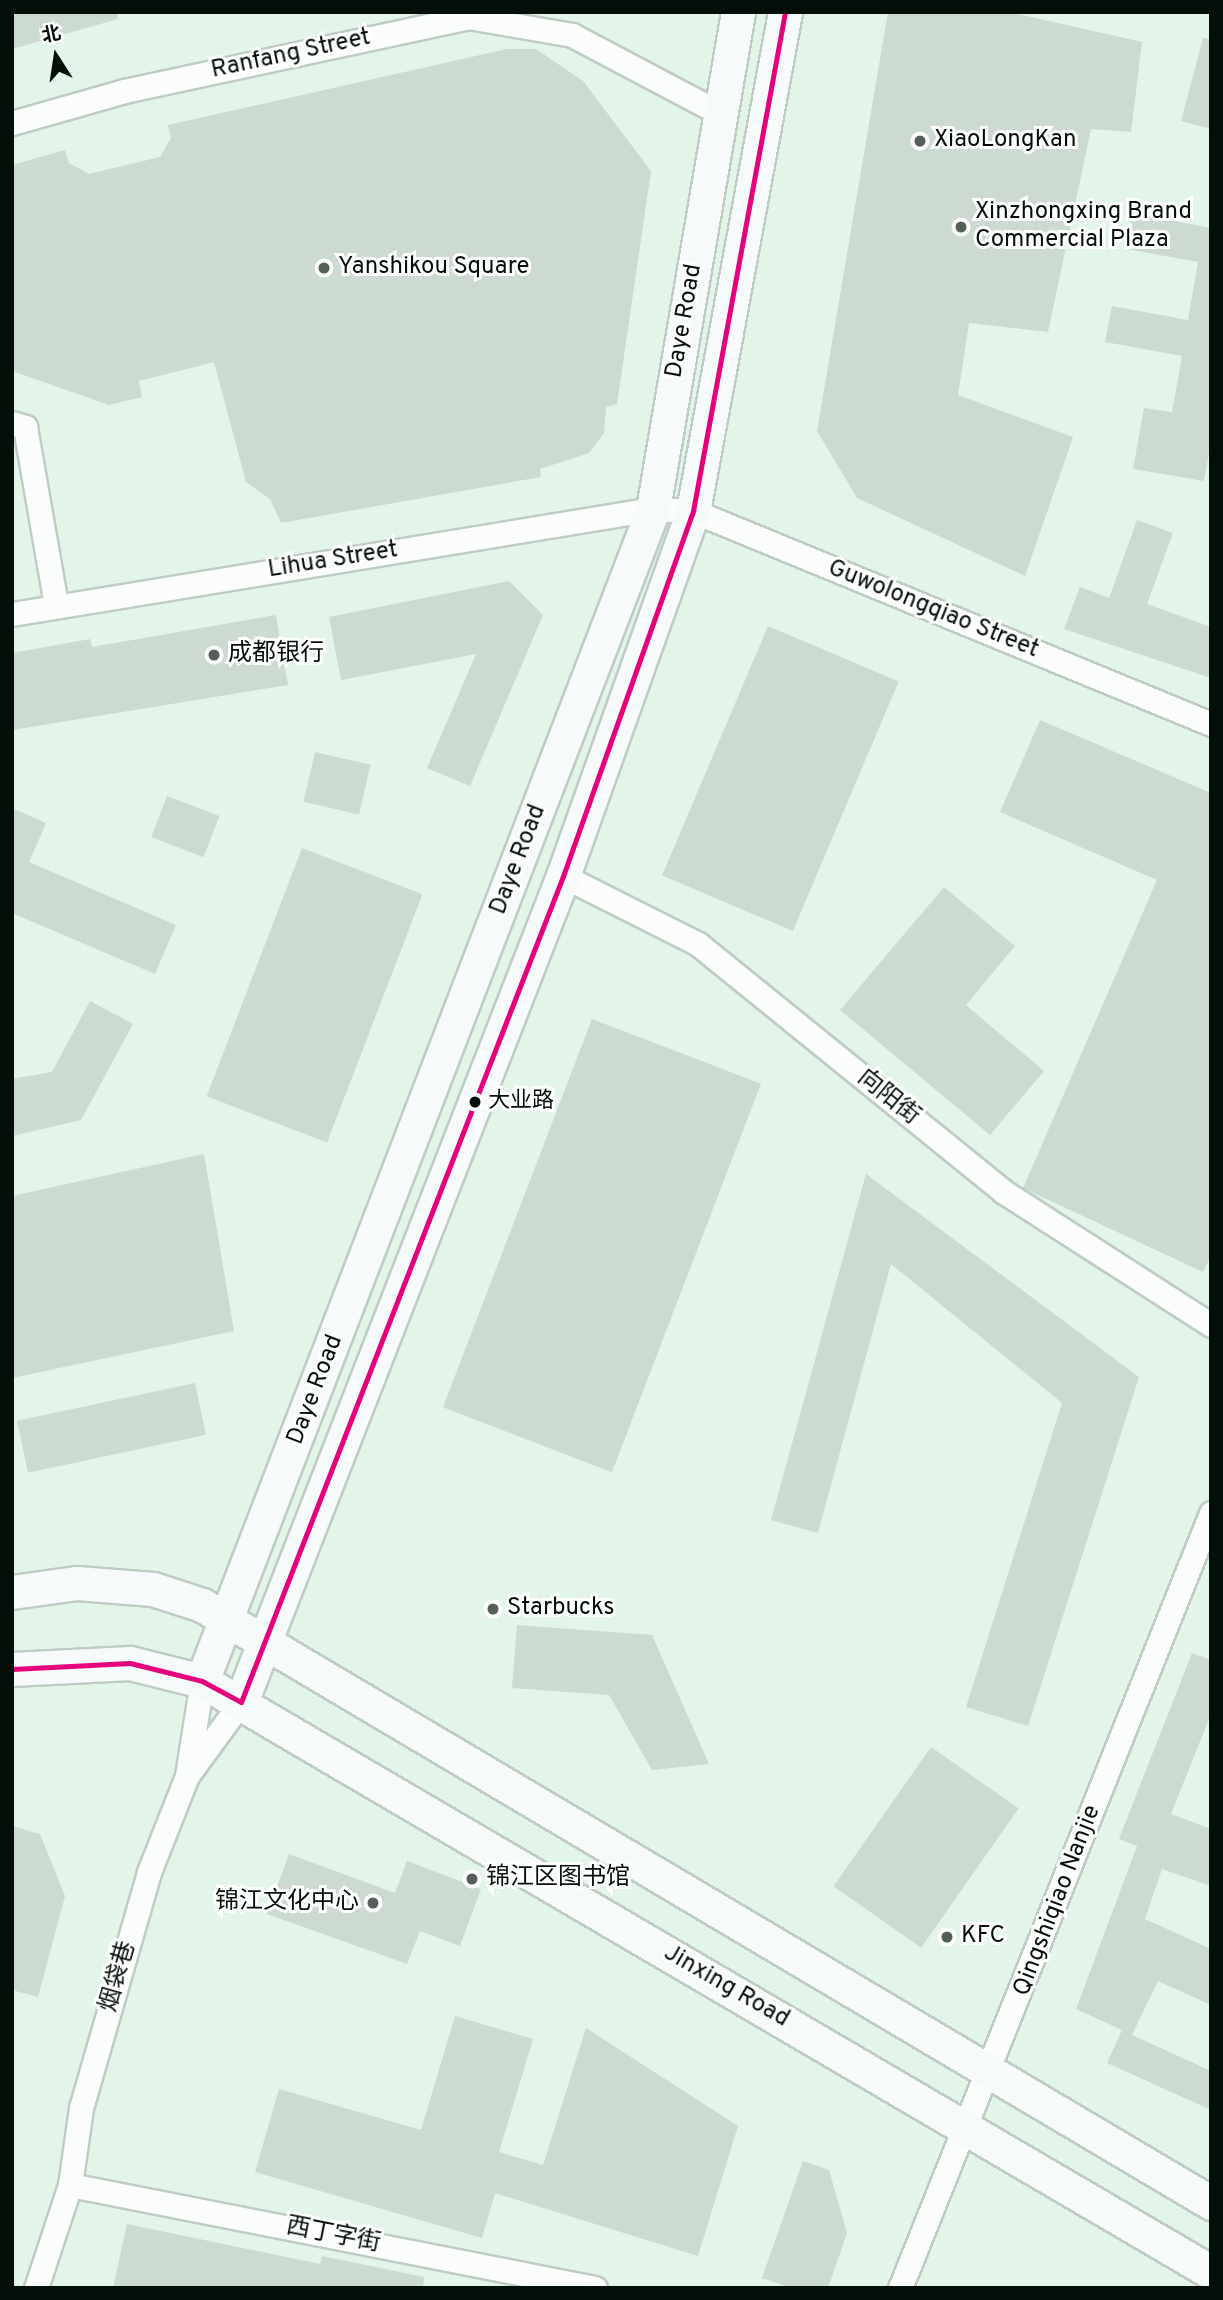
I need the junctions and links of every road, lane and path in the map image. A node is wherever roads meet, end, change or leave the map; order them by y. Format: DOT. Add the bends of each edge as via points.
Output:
graph roads {
  1 [pos="738,12"];
  2 [pos="785,12"];
  3 [pos="721,114"];
  4 [pos="12,123"];
  5 [pos="12,422"];
  6 [pos="653,509"];
  7 [pos="692,511"];
  8 [pos="56,606"];
  9 [pos="12,614"];
  10 [pos="1211,723"];
  11 [pos="563,876"];
  12 [pos="1211,1325"];
  13 [pos="1211,1513"];
  14 [pos="12,1592"];
  15 [pos="228,1620"];
  16 [pos="269,1639"];
  17 [pos="12,1669"];
  18 [pos="202,1681"];
  19 [pos="241,1702"];
  20 [pos="187,1776"];
  21 [pos="991,2074"];
  22 [pos="968,2129"];
  23 [pos="70,2185"];
  24 [pos="1211,2203"];
  25 [pos="1211,2272"];
  26 [pos="36,2288"];
  27 [pos="595,2288"];
  28 [pos="900,2288"];
  1 -- 3 [label="main road, Daye Road"];
  2 -- 7 [label="main road, Daye Road"];
  3 -- 4 [label="street, Ranfang Street" via="572,35 468,17 124,91"];
  3 -- 6 [label="main road, Daye Road"];
  5 -- 8 [label="street" via="25,427"];
  6 -- 7 [label="street, Guwolongqiao Street"];
  6 -- 8 [label="street, Lihua Street"];
  6 -- 15 [label="main road, Daye Road"];
  7 -- 10 [label="street, Guwolongqiao Street"];
  7 -- 11 [label="main road, Daye Road"];
  8 -- 9 [label="street, Lihua Street"];
  11 -- 12 [label="street, 向阳街" via="698,944 1004,1192"];
  11 -- 16 [label="main road, Daye Road"];
  13 -- 21 [label="street, Qingshiqiao Nanjie"];
  14 -- 15 [label="main road" via="76,1583 153,1589"];
  15 -- 16 [label="main road"];
  15 -- 18 [label="main road, Daye Road"];
  16 -- 19 [label="main road, Daye Road"];
  16 -- 21 [label="main road"];
  17 -- 18 [label="main road, Jinxing Road" via="130,1663"];
  18 -- 19 [label="main road, Jinxing Road"];
  18 -- 20 [label="street"];
  19 -- 20 [label="street"];
  19 -- 22 [label="main road, Jinxing Road"];
  20 -- 23 [label="street, 烟袋巷" via="149,1872 85,2095"];
  21 -- 22 [label="street, Qingshiqiao Nanjie"];
  21 -- 24 [label="main road"];
  22 -- 25 [label="main road, Jinxing Road"];
  22 -- 28 [label="street, Qingshiqiao Nanjie"];
  23 -- 26 [label="street, 烟袋巷"];
  23 -- 27 [label="street, 西丁字街"];
}
